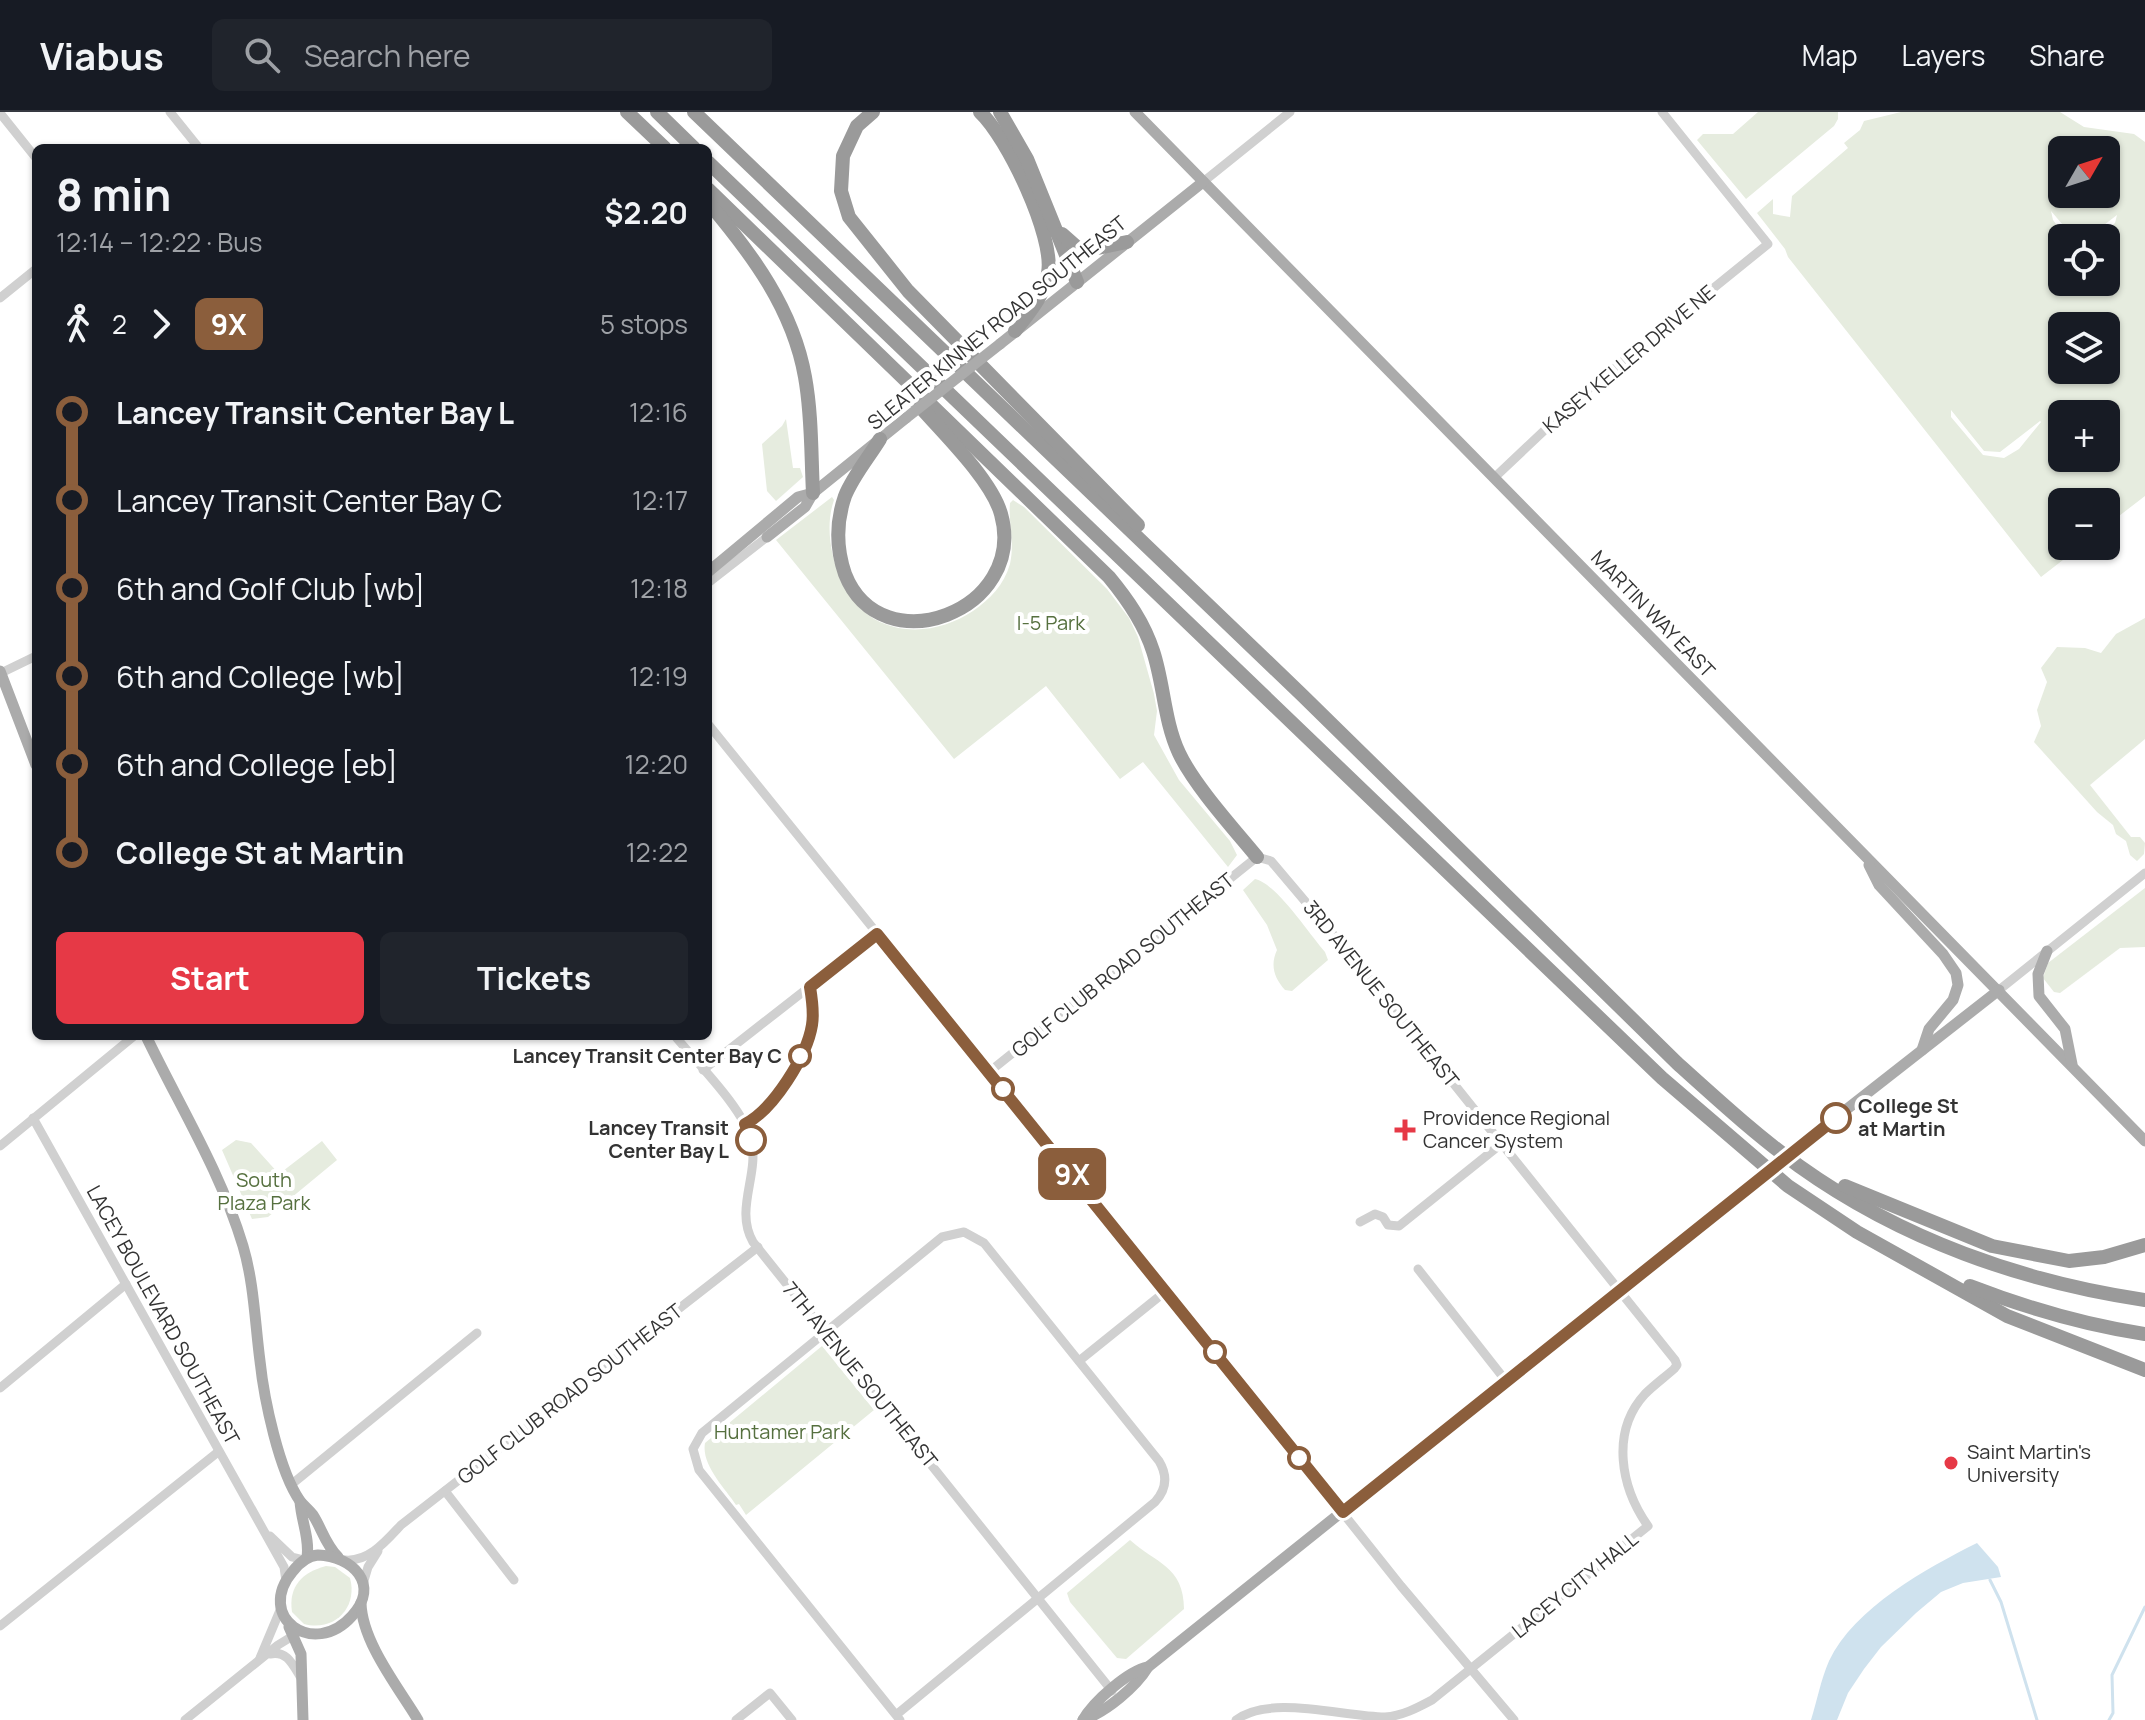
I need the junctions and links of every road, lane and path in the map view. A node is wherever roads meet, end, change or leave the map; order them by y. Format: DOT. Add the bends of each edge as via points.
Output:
graph roads {
  1 [pos="170,112"];
  2 [pos="627,112"];
  3 [pos="657,112"];
  4 [pos="694,112"];
  5 [pos="873,112"];
  6 [pos="980,112"];
  7 [pos="1000,112"];
  8 [pos="1135,112"];
  9 [pos="1290,112"];
  10 [pos="1662,112"];
  11 [pos="0,113"];
  12 [pos="193,144"];
  13 [pos="659,144"];
  14 [pos="690,144"];
  15 [pos="32,153"];
  16 [pos="712,166"];
  17 [pos="1203,182"];
  18 [pos="712,193"];
  19 [pos="712,207"];
  20 [pos="1056,227"];
  21 [pos="1127,242"];
  22 [pos="32,272"];
  23 [pos="1077,282"];
  24 [pos="0,298"];
  25 [pos="1015,331"];
  26 [pos="855,332"];
  27 [pos="880,439"];
  28 [pos="1494,478"];
  29 [pos="813,493"];
  30 [pos="767,537"];
  31 [pos="712,569"];
  32 [pos="712,580"];
  33 [pos="32,658"];
  34 [pos="0,672"];
  35 [pos="1302,695"];
  36 [pos="712,729"];
  37 [pos="32,755"];
  38 [pos="1863,854"];
  39 [pos="1257,857"];
  40 [pos="2145,873"];
  41 [pos="877,934"];
  42 [pos="2047,951"];
  43 [pos="1999,990"];
  44 [pos="129,1040"];
  45 [pos="148,1040"];
  46 [pos="678,1040"];
  47 [pos="1922,1050"];
  48 [pos="2072,1065"];
  49 [pos="703,1070"];
  50 [pos="989,1072"];
  51 [pos="33,1118"];
  52 [pos="2145,1141"];
  53 [pos="1501,1144"];
  54 [pos="0,1146"];
  55 [pos="1800,1167"];
  56 [pos="1360,1222"];
  57 [pos="2145,1245"];
  58 [pos="758,1247"];
  59 [pos="1418,1269"];
  60 [pos="1928,1271"];
  61 [pos="126,1284"];
  62 [pos="1619,1290"];
  63 [pos="1166,1291"];
  64 [pos="2145,1300"];
  65 [pos="825,1331"];
  66 [pos="477,1333"];
  67 [pos="2145,1334"];
  68 [pos="1079,1361"];
  69 [pos="2145,1370"];
  70 [pos="1506,1381"];
  71 [pos="0,1388"];
  72 [pos="218,1452"];
  73 [pos="292,1484"];
  74 [pos="445,1491"];
  75 [pos="300,1501"];
  76 [pos="1343,1512"];
  77 [pos="262,1528"];
  78 [pos="384,1543"];
  79 [pos="341,1558"];
  80 [pos="306,1559"];
  81 [pos="514,1580"];
  82 [pos="286,1581"];
  83 [pos="363,1584"];
  84 [pos="1038,1597"];
  85 [pos="361,1602"];
  86 [pos="281,1608"];
  87 [pos="0,1626"];
  88 [pos="297,1634"];
  89 [pos="261,1660"];
  90 [pos="1148,1667"];
  91 [pos="1469,1670"];
  92 [pos="301,1678"];
  93 [pos="1112,1691"];
  94 [pos="898,1717"];
  95 [pos="185,1720"];
  96 [pos="303,1720"];
  97 [pos="418,1720"];
  98 [pos="736,1720"];
  99 [pos="792,1720"];
  100 [pos="1236,1720"];
  101 [pos="1514,1720"];
  1 -- 12 [label="street"];
  2 -- 13 [label="highway"];
  3 -- 14 [label="highway"];
  4 -- 35 [label="highway"];
  5 -- 35 [label="highway" via="852,135 841,168 843,205 864,238 908,291"];
  6 -- 25 [label="highway" via="1011,155 1048,254 1046,282"];
  7 -- 20 [label="highway"];
  8 -- 17 [label="main road, MARTIN WAY EAST"];
  9 -- 17 [label="street"];
  10 -- 28 [label="street, KASEY KELLER DRIVE NE" via="1768,244 1585,392"];
  11 -- 15 [label="street"];
  16 -- 60 [label="highway" via="1662,1078 1788,1186"];
  17 -- 21 [label="main road, SLEATER KINNEY ROAD SOUTHEAST"];
  17 -- 28 [label="main road, MARTIN WAY EAST"];
  18 -- 26 [label="highway"];
  19 -- 29 [label="highway" via="752,257 793,331 809,401"];
  20 -- 21 [label="highway" via="1079,249"];
  20 -- 23 [label="highway"];
  21 -- 23 [label="main road, SLEATER KINNEY ROAD SOUTHEAST"];
  22 -- 24 [label="street"];
  23 -- 25 [label="main road, SLEATER KINNEY ROAD SOUTHEAST"];
  25 -- 27 [label="main road, SLEATER KINNEY ROAD SOUTHEAST, bridge"];
  26 -- 27 [label="highway" via="980,477 1000,511 1002,565 979,596 947,615 914,621 883,615 854,591 843,567 837,537 845,497"];
  26 -- 39 [label="highway" via="1128,600 1154,653 1180,755"];
  27 -- 29 [label="main road, SLEATER KINNEY ROAD SOUTHEAST"];
  28 -- 38 [label="main road, MARTIN WAY EAST"];
  29 -- 30 [label="main road, SLEATER KINNEY ROAD SOUTHEAST" via="805,507"];
  29 -- 31 [label="main road, SLEATER KINNEY ROAD SOUTHEAST" via="798,497"];
  30 -- 32 [label="street, SLEATER KINNEY ROAD SOUTHEAST"];
  33 -- 34 [label="street"];
  34 -- 37 [label="main road"];
  35 -- 55 [label="highway" via="1677,1063"];
  36 -- 41 [label="street"];
  38 -- 43 [label="main road, MARTIN WAY EAST"];
  38 -- 47 [label="main road" via="1879,885 1956,973 1953,1000 1929,1029"];
  39 -- 50 [label="street, GOLF CLUB ROAD SOUTHEAST"];
  39 -- 53 [label="street, 3RD AVENUE SOUTHEAST" via="1280,869"];
  40 -- 42 [label="street"];
  41 -- 49 [label="street"];
  41 -- 50 [label="street"];
  42 -- 43 [label="street"];
  42 -- 48 [label="main road" via="2038,974 2039,996 2065,1029"];
  43 -- 47 [label="main road"];
  43 -- 48 [label="main road, MARTIN WAY EAST"];
  44 -- 51 [label="street"];
  45 -- 73 [label="main road" via="232,1210 249,1270 266,1400"];
  46 -- 49 [label="street, 7TH AVENUE SOUTHEAST"];
  47 -- 62 [label="main road, bridge"];
  48 -- 52 [label="main road, MARTIN WAY EAST"];
  49 -- 58 [label="street, 7TH AVENUE SOUTHEAST" via="752,1141 744,1220"];
  50 -- 63 [label="street"];
  51 -- 54 [label="street"];
  51 -- 61 [label="street, LACEY BOULEVARD SOUTHEAST"];
  53 -- 56 [label="street" via="1399,1226 1388,1225 1375,1214"];
  53 -- 62 [label="street, 3RD AVENUE SOUTHEAST"];
  55 -- 57 [label="highway" via="1992,1246 2069,1261"];
  55 -- 64 [label="highway" via="1876,1213 1976,1258 2035,1278"];
  58 -- 65 [label="street, 7TH AVENUE SOUTHEAST"];
  58 -- 74 [label="street, GOLF CLUB ROAD SOUTHEAST"];
  59 -- 70 [label="street"];
  60 -- 67 [label="highway" via="2019,1305"];
  60 -- 69 [label="highway" via="2007,1316"];
  61 -- 71 [label="street"];
  61 -- 72 [label="street, LACEY BOULEVARD SOUTHEAST"];
  62 -- 70 [label="main road"];
  62 -- 91 [label="street, LACEY CITY HALL" via="1677,1365 1636,1406 1624,1444 1630,1498 1648,1526"];
  63 -- 68 [label="street"];
  63 -- 76 [label="street"];
  65 -- 68 [label="street" via="942,1237 964,1232 984,1243"];
  65 -- 84 [label="street, 7TH AVENUE SOUTHEAST"];
  65 -- 94 [label="street" via="702,1433 694,1456 699,1470"];
  66 -- 73 [label="street"];
  68 -- 84 [label="street" via="1159,1461 1165,1485 1155,1502"];
  70 -- 76 [label="main road"];
  72 -- 77 [label="street, LACEY BOULEVARD SOUTHEAST"];
  72 -- 87 [label="street"];
  73 -- 75 [label="main road"];
  74 -- 78 [label="street, GOLF CLUB ROAD SOUTHEAST"];
  74 -- 81 [label="street"];
  75 -- 79 [label="main road"];
  75 -- 80 [label="main road"];
  76 -- 90 [label="main road"];
  76 -- 91 [label="street"];
  77 -- 80 [label="street, LACEY BOULEVARD SOUTHEAST" via="285,1552"];
  77 -- 82 [label="street, LACEY BOULEVARD SOUTHEAST"];
  78 -- 79 [label="street, GOLF CLUB ROAD SOUTHEAST" via="354,1561"];
  78 -- 83 [label="street, GOLF CLUB ROAD SOUTHEAST"];
  79 -- 80 [label="main road"];
  79 -- 83 [label="main road" via="357,1570"];
  80 -- 82 [label="main road"];
  82 -- 86 [label="main road"];
  83 -- 85 [label="main road"];
  84 -- 93 [label="street, 7TH AVENUE SOUTHEAST"];
  84 -- 94 [label="street"];
  85 -- 88 [label="main road" via="335,1629"];
  85 -- 97 [label="main road" via="371,1640"];
  86 -- 88 [label="main road"];
  86 -- 89 [label="street"];
  88 -- 89 [label="street"];
  88 -- 92 [label="main road"];
  89 -- 92 [label="street" via="272,1653 286,1656"];
  89 -- 95 [label="street"];
  90 -- 93 [label="main road" via="1137,1669"];
  90 -- 93 [label="main road" via="1143,1677 1083,1720"];
  91 -- 100 [label="street" via="1432,1700 1399,1715 1292,1708 1255,1711"];
  91 -- 101 [label="street"];
  92 -- 96 [label="main road"];
  98 -- 99 [label="street" via="770,1693"];
}
